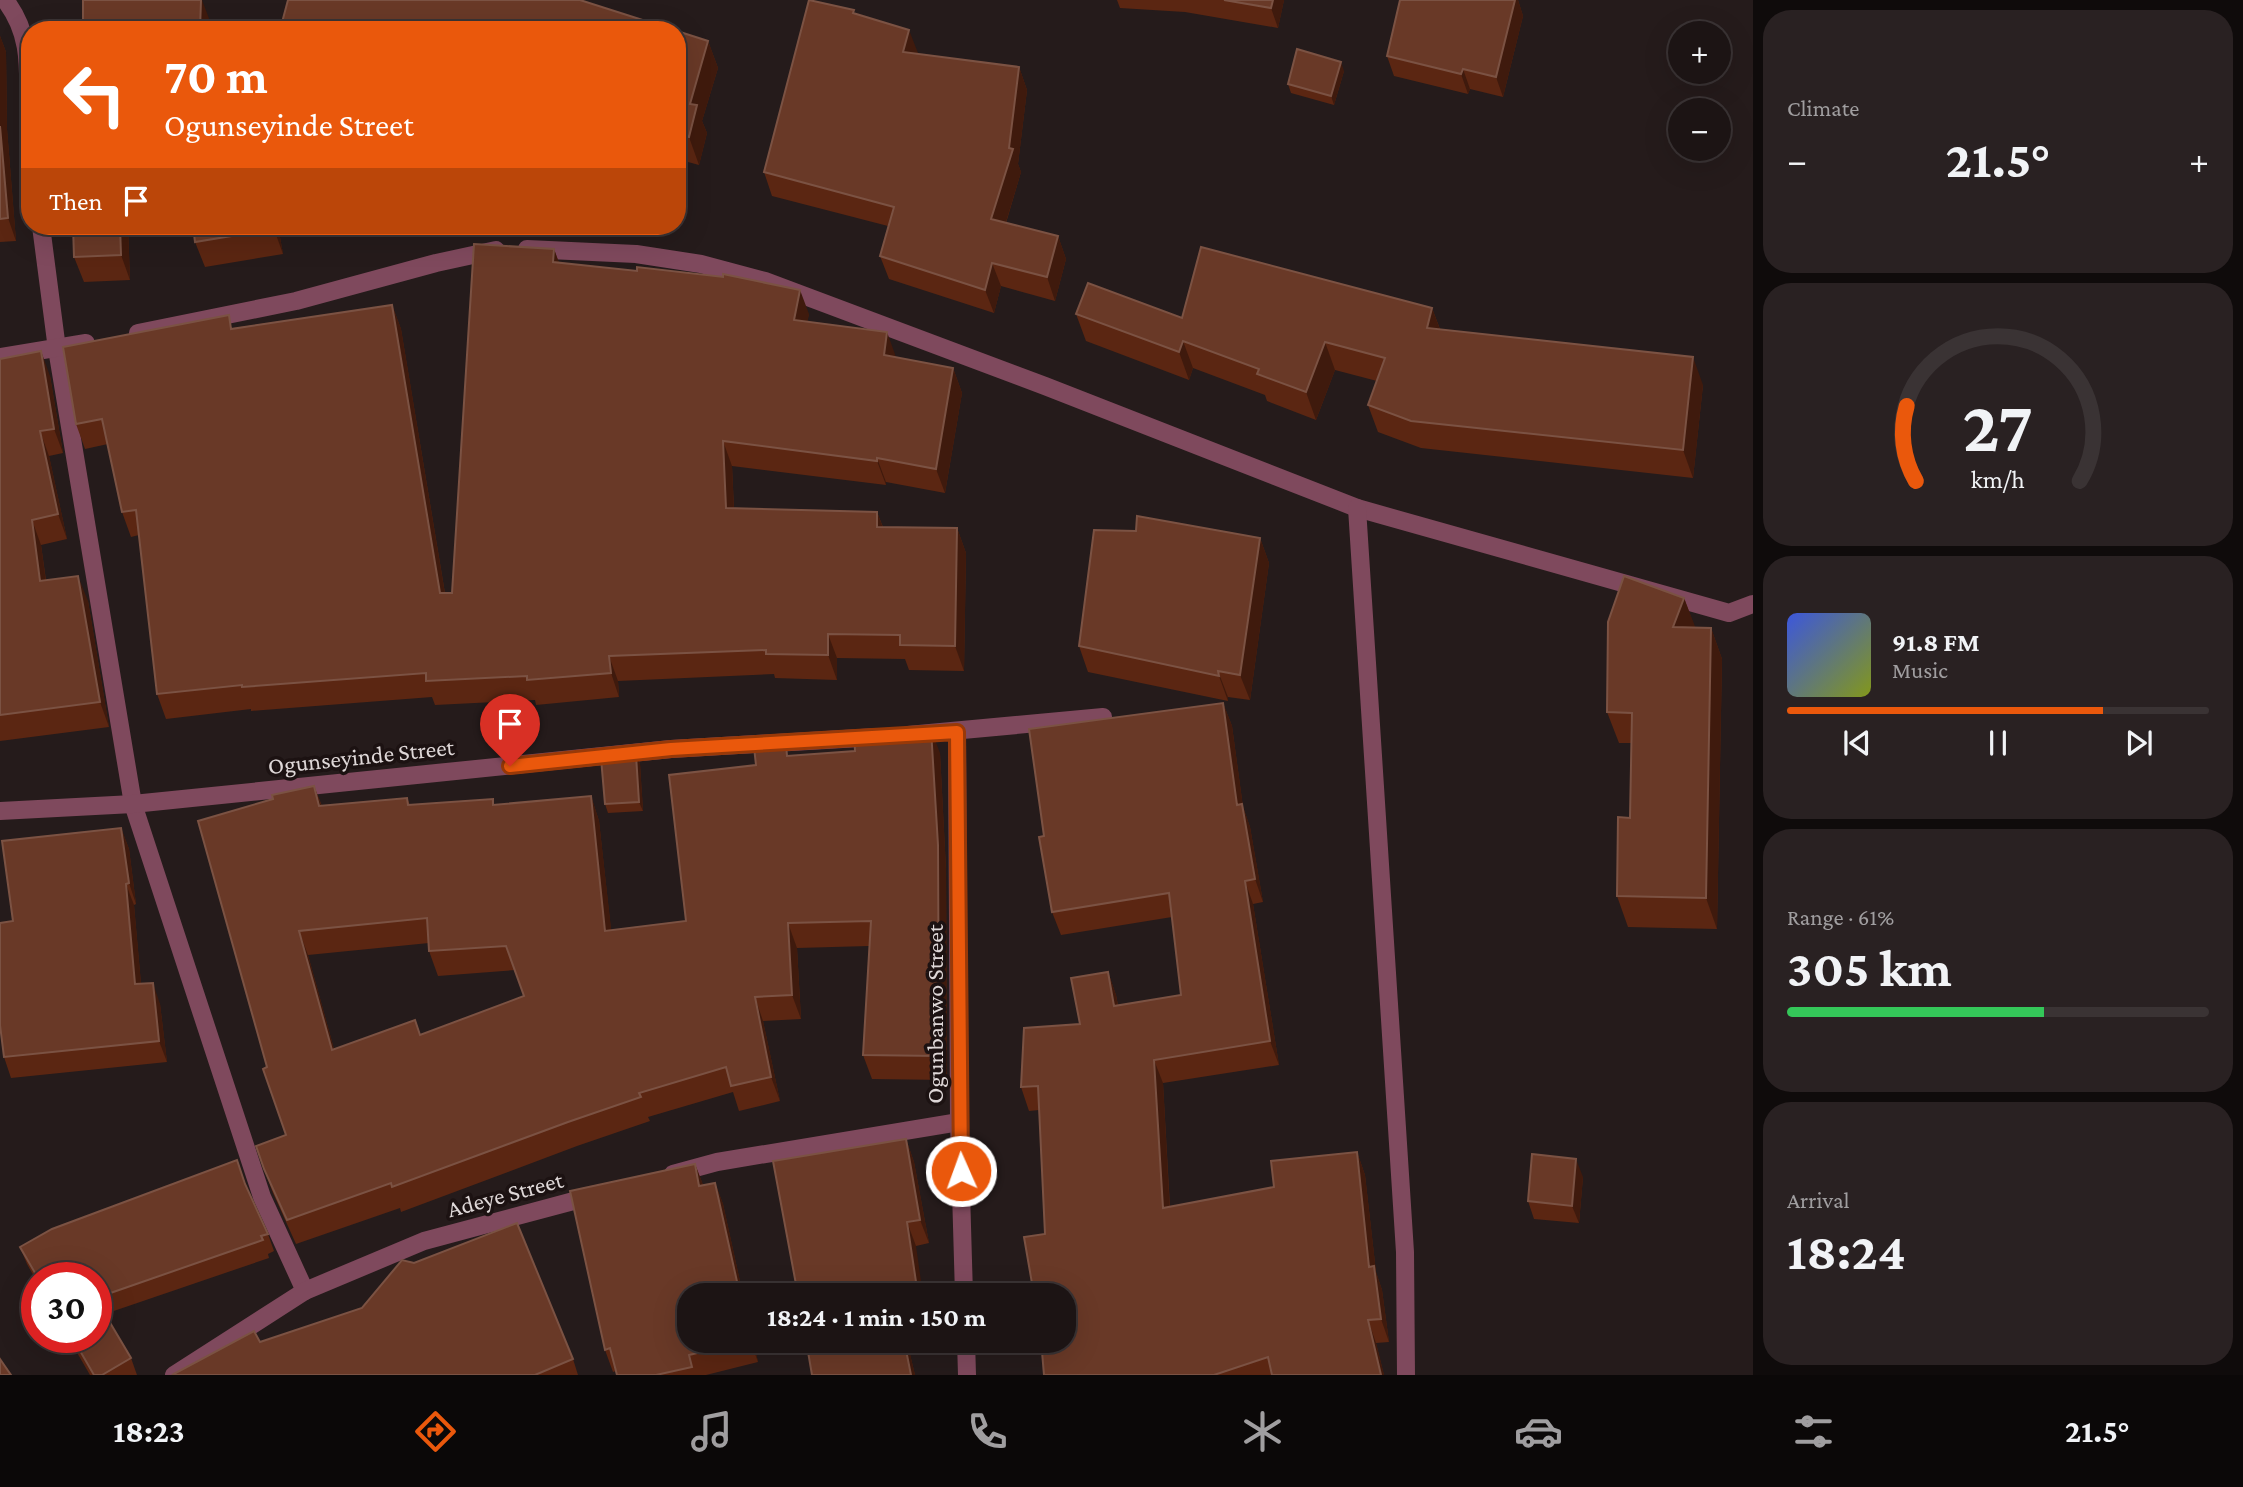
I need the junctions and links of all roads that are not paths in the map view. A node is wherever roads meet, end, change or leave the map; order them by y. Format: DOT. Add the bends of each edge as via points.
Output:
graph roads {
  1 [pos="5,0"];
  2 [pos="21,28"];
  3 [pos="42,235"];
  4 [pos="57,349"];
  5 [pos="0,357"];
  6 [pos="1357,508"];
  7 [pos="1753,604"];
  8 [pos="1103,717"];
  9 [pos="957,732"];
  10 [pos="133,804"];
  11 [pos="0,811"];
  12 [pos="959,1122"];
  13 [pos="651,1180"];
  14 [pos="611,1191"];
  15 [pos="964,1283"];
  16 [pos="305,1291"];
  17 [pos="966,1353"];
  18 [pos="174,1375"];
  19 [pos="967,1375"];
  20 [pos="1406,1375"];
  1 -- 2 [label="street"];
  3 -- 4 [label="street"];
  4 -- 5 [label="street"];
  4 -- 6 [label="street" via="296,300 499,250 636,254 701,264 765,281"];
  4 -- 10 [label="street"];
  6 -- 7 [label="street" via="1729,613"];
  6 -- 20 [label="street" via="1405,1252"];
  8 -- 9 [label="street, Ogunseyinde Street"];
  9 -- 10 [label="street, Ogunseyinde Street" via="671,749"];
  9 -- 12 [label="street, Ogunbanwo Street"];
  10 -- 11 [label="street, Ogunseyinde Street"];
  10 -- 16 [label="street" via="262,1198"];
  12 -- 13 [label="street" via="717,1162"];
  12 -- 15 [label="street, Ogunbanwo Street"];
  14 -- 16 [label="street, Adeye Street" via="424,1241"];
  16 -- 18 [label="street, Adeye Street"];
  17 -- 19 [label="street"];
}
